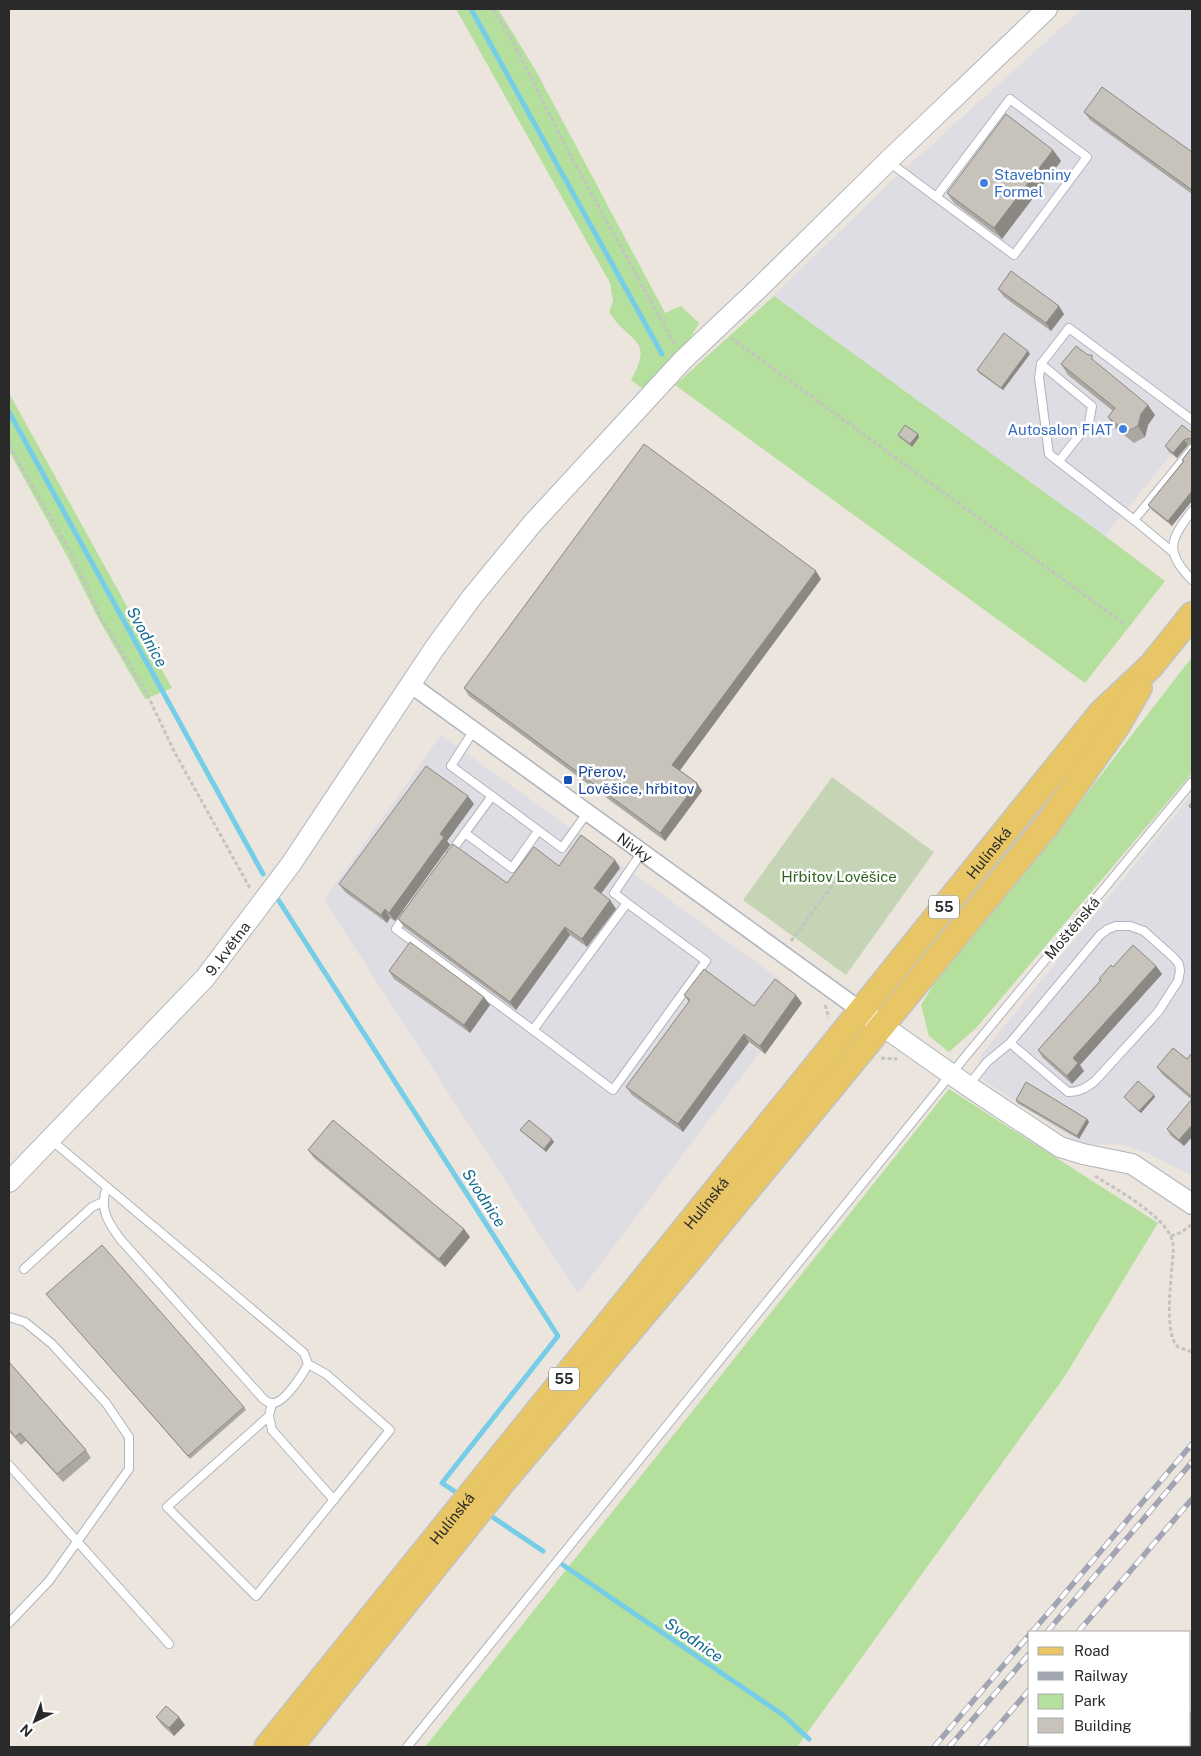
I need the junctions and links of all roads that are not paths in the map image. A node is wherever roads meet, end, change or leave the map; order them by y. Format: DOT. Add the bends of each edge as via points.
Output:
graph roads {
  1 [pos="1048,9"];
  2 [pos="888,161"];
  3 [pos="936,197"];
  4 [pos="1041,364"];
  5 [pos="1192,420"];
  6 [pos="1192,449"];
  7 [pos="1059,462"];
  8 [pos="1192,511"];
  9 [pos="1134,520"];
  10 [pos="1174,553"];
  11 [pos="1192,580"];
  12 [pos="1192,615"];
  13 [pos="1151,666"];
  14 [pos="410,684"];
  15 [pos="474,730"];
  16 [pos="1192,782"];
  17 [pos="492,796"];
  18 [pos="587,813"];
  19 [pos="538,831"];
  20 [pos="465,833"];
  21 [pos="642,852"];
  22 [pos="448,857"];
  23 [pos="627,903"];
  24 [pos="413,905"];
  25 [pos="860,1010"];
  26 [pos="883,1026"];
  27 [pos="533,1030"];
  28 [pos="1010,1044"];
  29 [pos="951,1074"];
  30 [pos="968,1086"];
  31 [pos="50,1139"];
  32 [pos="9,1182"];
  33 [pos="106,1187"];
  34 [pos="103,1202"];
  35 [pos="1192,1204"];
  36 [pos="24,1269"];
  37 [pos="9,1318"];
  38 [pos="308,1364"];
  39 [pos="272,1403"];
  40 [pos="269,1416"];
  41 [pos="9,1465"];
  42 [pos="334,1500"];
  43 [pos="77,1541"];
  44 [pos="9,1623"];
  45 [pos="169,1644"];
  46 [pos="267,1747"];
  47 [pos="290,1747"];
  48 [pos="407,1747"];
  1 -- 2 [label="street, 9. května"];
  2 -- 3 [label="lane"];
  2 -- 14 [label="street, 9. května" via="683,360 620,426 525,531 472,597"];
  3 -- 3 [label="lane" via="1010,99 1087,157 1014,255"];
  4 -- 5 [label="lane" via="1069,328"];
  4 -- 7 [label="lane" via="1039,378 1049,454"];
  4 -- 7 [label="lane" via="1092,406 1089,423"];
  6 -- 9 [label="lane"];
  7 -- 9 [label="lane"];
  8 -- 10 [label="lane" via="1177,531"];
  9 -- 10 [label="lane"];
  10 -- 11 [label="lane"];
  12 -- 13 [label="main road, Hulínská / 55"];
  13 -- 25 [label="main road, Hulínská / 55" via="1101,713"];
  13 -- 26 [label="main road, Hulínská / 55" via="1117,726 1050,820"];
  14 -- 15 [label="street, Nivky"];
  14 -- 31 [label="street, 9. května" via="291,864 205,978"];
  15 -- 17 [label="lane" via="451,766"];
  15 -- 18 [label="street, Nivky"];
  16 -- 29 [label="lane, Moštěnská"];
  17 -- 19 [label="lane"];
  17 -- 20 [label="lane"];
  18 -- 19 [label="lane" via="562,848"];
  18 -- 21 [label="street, Nivky"];
  19 -- 20 [label="lane" via="512,868"];
  20 -- 22 [label="lane"];
  21 -- 23 [label="lane" via="614,894"];
  21 -- 25 [label="street, Nivky"];
  23 -- 27 [label="lane"];
  23 -- 27 [label="lane" via="706,961 613,1090"];
  24 -- 27 [label="lane" via="396,928"];
  25 -- 26 [label="street"];
  25 -- 46 [label="main road, Hulínská / 55"];
  26 -- 29 [label="street"];
  26 -- 47 [label="main road, Hulínská / 55" via="501,1484"];
  28 -- 28 [label="lane" via="1073,966 1108,929 1130,926 1144,931 1179,964 1178,981 1165,1002 1087,1088 1068,1092"];
  28 -- 30 [label="lane" via="987,1062"];
  29 -- 30 [label="street"];
  29 -- 48 [label="lane, Moštěnská"];
  30 -- 35 [label="street" via="1060,1147 1132,1164"];
  31 -- 32 [label="street, 9. května"];
  31 -- 33 [label="lane"];
  33 -- 34 [label="lane"];
  33 -- 38 [label="lane" via="304,1353"];
  34 -- 36 [label="lane" via="92,1207"];
  34 -- 39 [label="lane" via="109,1223 121,1240 259,1394"];
  37 -- 43 [label="lane" via="25,1322 52,1344 106,1403 129,1437 129,1469"];
  38 -- 39 [label="lane" via="299,1380 279,1402"];
  38 -- 42 [label="lane" via="326,1374 390,1430"];
  39 -- 40 [label="lane"];
  40 -- 42 [label="lane" via="272,1430"];
  40 -- 42 [label="lane" via="168,1507 256,1596"];
  41 -- 43 [label="lane"];
  43 -- 44 [label="lane" via="49,1581"];
  43 -- 45 [label="lane"];
}
